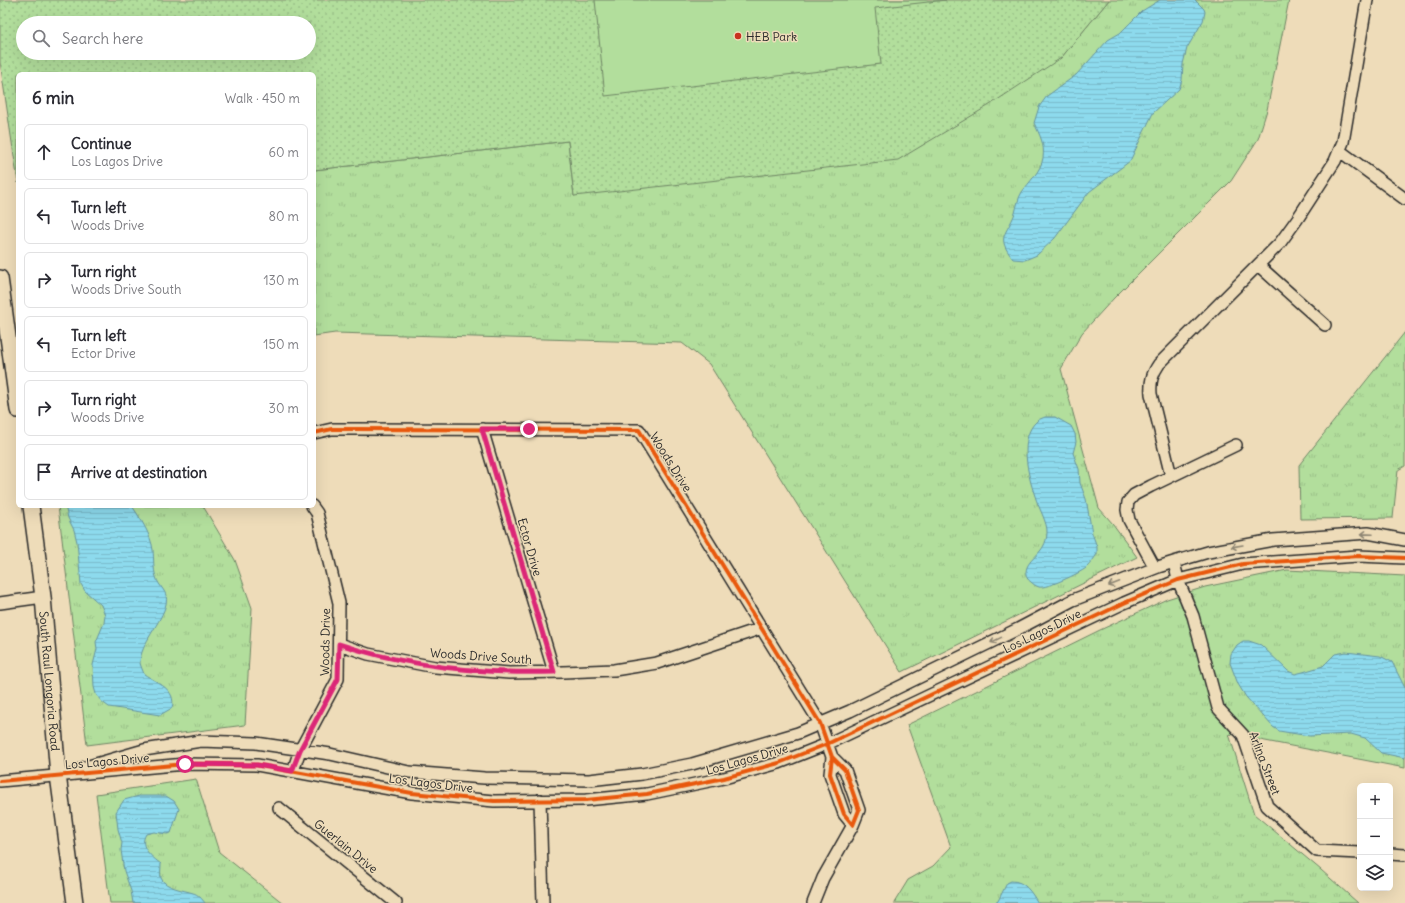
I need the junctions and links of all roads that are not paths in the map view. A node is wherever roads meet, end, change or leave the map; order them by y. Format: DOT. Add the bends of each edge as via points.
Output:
graph roads {
  1 [pos="1367,0"];
  2 [pos="1340,151"];
  3 [pos="1405,199"];
  4 [pos="1258,265"];
  5 [pos="0,278"];
  6 [pos="3,312"];
  7 [pos="1326,325"];
  8 [pos="16,397"];
  9 [pos="482,429"];
  10 [pos="316,433"];
  11 [pos="1236,445"];
  12 [pos="1171,476"];
  13 [pos="31,508"];
  14 [pos="313,508"];
  15 [pos="1405,540"];
  16 [pos="1405,558"];
  17 [pos="1174,562"];
  18 [pos="1155,568"];
  19 [pos="1178,580"];
  20 [pos="43,597"];
  21 [pos="0,603"];
  22 [pos="762,628"];
  23 [pos="339,644"];
  24 [pos="554,672"];
  25 [pos="820,723"];
  26 [pos="827,744"];
  27 [pos="300,750"];
  28 [pos="832,757"];
  29 [pos="292,771"];
  30 [pos="58,775"];
  31 [pos="0,780"];
  32 [pos="540,800"];
  33 [pos="280,808"];
  34 [pos="853,825"];
  35 [pos="1357,852"];
  36 [pos="1393,854"];
  37 [pos="1405,855"];
  38 [pos="75,903"];
  39 [pos="396,903"];
  40 [pos="544,903"];
  41 [pos="813,903"];
  1 -- 2 [label="street"];
  2 -- 3 [label="street"];
  2 -- 4 [label="street" via="1290,231"];
  4 -- 7 [label="street"];
  4 -- 12 [label="street" via="1152,374 1151,394"];
  5 -- 6 [label="main road"];
  6 -- 8 [label="main road"];
  9 -- 10 [label="street, Woods Drive" via="332,429"];
  9 -- 22 [label="street, Woods Drive" via="639,430"];
  9 -- 24 [label="street, Ector Drive"];
  11 -- 12 [label="street"];
  12 -- 18 [label="street" via="1134,495 1128,502 1129,520"];
  13 -- 20 [label="main road, South Raul Longoria Road"];
  14 -- 23 [label="street, Woods Drive" via="317,513 339,603"];
  15 -- 17 [label="street, Los Lagos Drive, one-way" via="1368,533 1273,540 1208,552"];
  16 -- 19 [label="street, Los Lagos Drive" via="1358,556 1243,564"];
  17 -- 18 [label="street, Los Lagos Drive"];
  17 -- 19 [label="street, Arlina Street"];
  18 -- 25 [label="street, Los Lagos Drive, one-way" via="1073,600 850,711"];
  19 -- 26 [label="street, Los Lagos Drive" via="1124,603"];
  19 -- 35 [label="street, Arlina Street" via="1193,616 1218,708 1244,735 1267,806 1317,851"];
  20 -- 21 [label="street"];
  20 -- 30 [label="main road, South Raul Longoria Road"];
  22 -- 24 [label="street, Woods Drive South" via="657,663 614,670"];
  22 -- 25 [label="street, Woods Drive"];
  23 -- 24 [label="street, Woods Drive South" via="368,654 435,667 508,673"];
  23 -- 27 [label="street, Woods Drive" via="338,679"];
  25 -- 26 [label="street, Woods Drive"];
  25 -- 27 [label="street, Los Lagos Drive" via="798,733 692,764 642,774 589,780 484,778 409,772 330,754"];
  26 -- 28 [label="street, Woods Drive"];
  26 -- 32 [label="street, Los Lagos Drive" via="779,763 724,778 647,794 586,800"];
  27 -- 29 [label="street, Woods Drive"];
  27 -- 30 [label="street, Los Lagos Drive" via="256,743 201,741 144,750"];
  28 -- 34 [label="street" via="830,774 844,814"];
  28 -- 34 [label="street" via="845,770 859,810"];
  29 -- 30 [label="street, Los Lagos Drive" via="257,765 185,764"];
  29 -- 32 [label="street, Los Lagos Drive" via="412,793 494,801"];
  30 -- 31 [label="street"];
  30 -- 38 [label="main road, South Raul Longoria Road"];
  32 -- 40 [label="street"];
  33 -- 39 [label="street, Guerlain Drive"];
  34 -- 41 [label="street" via="823,878"];
  36 -- 37 [label="street"];
}
